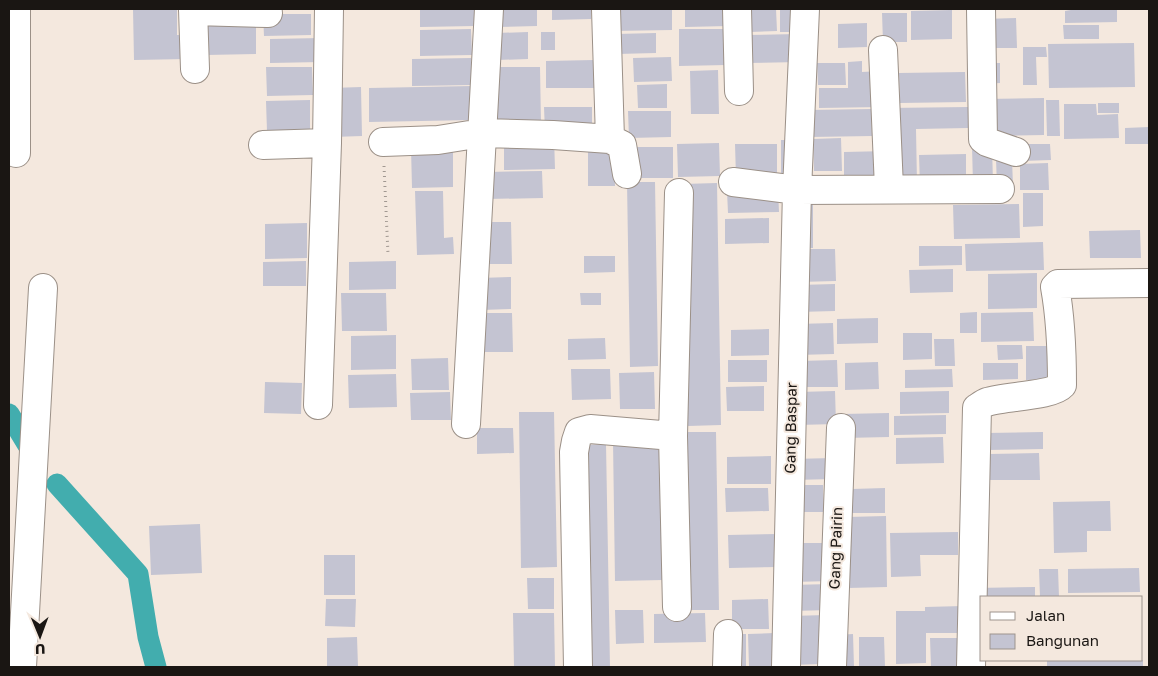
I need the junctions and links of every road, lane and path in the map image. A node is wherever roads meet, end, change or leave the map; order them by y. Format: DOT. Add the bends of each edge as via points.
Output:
graph roads {
  1 [pos="16,9"];
  2 [pos="329,9"];
  3 [pos="489,9"];
  4 [pos="606,9"];
  5 [pos="737,9"];
  6 [pos="805,9"];
  7 [pos="981,9"];
  8 [pos="193,10"];
  9 [pos="268,13"];
  10 [pos="883,50"];
  11 [pos="195,69"];
  12 [pos="739,91"];
  13 [pos="482,133"];
  14 [pos="610,139"];
  15 [pos="383,142"];
  16 [pos="327,143"];
  17 [pos="263,144"];
  18 [pos="16,152"];
  19 [pos="1016,152"];
  20 [pos="627,174"];
  21 [pos="733,182"];
  22 [pos="889,188"];
  23 [pos="1000,189"];
  24 [pos="797,190"];
  25 [pos="679,193"];
  26 [pos="388,254"];
  27 [pos="1149,283"];
  28 [pos="43,288"];
  29 [pos="318,405"];
  30 [pos="466,424"];
  31 [pos="841,428"];
  32 [pos="673,436"];
  33 [pos="677,607"];
  34 [pos="728,634"];
  35 [pos="22,667"];
  36 [pos="578,667"];
  37 [pos="727,667"];
  38 [pos="786,667"];
  39 [pos="832,667"];
  40 [pos="971,667"];
  1 -- 18 [label="street"];
  2 -- 16 [label="street"];
  3 -- 13 [label="street"];
  4 -- 14 [label="street"];
  5 -- 12 [label="street"];
  6 -- 24 [label="street, Gang Baspar"];
  7 -- 19 [label="street" via="982,139"];
  8 -- 9 [label="street"];
  8 -- 11 [label="street"];
  10 -- 22 [label="street"];
  13 -- 14 [label="street"];
  13 -- 15 [label="street" via="438,140"];
  13 -- 30 [label="street"];
  14 -- 20 [label="street" via="622,145"];
  15 -- 26 [label="path"];
  16 -- 17 [label="street"];
  16 -- 29 [label="street"];
  21 -- 24 [label="street"];
  22 -- 23 [label="street"];
  22 -- 24 [label="street"];
  24 -- 38 [label="street, Gang Baspar"];
  25 -- 32 [label="street"];
  27 -- 40 [label="street" via="1058,284 1055,287 1062,346 1062,385 1054,390 986,402 977,408"];
  28 -- 35 [label="street"];
  31 -- 39 [label="street, Gang Pairin"];
  32 -- 33 [label="street"];
  32 -- 36 [label="street" via="590,428 579,432 574,452"];
  34 -- 37 [label="street"];
}
